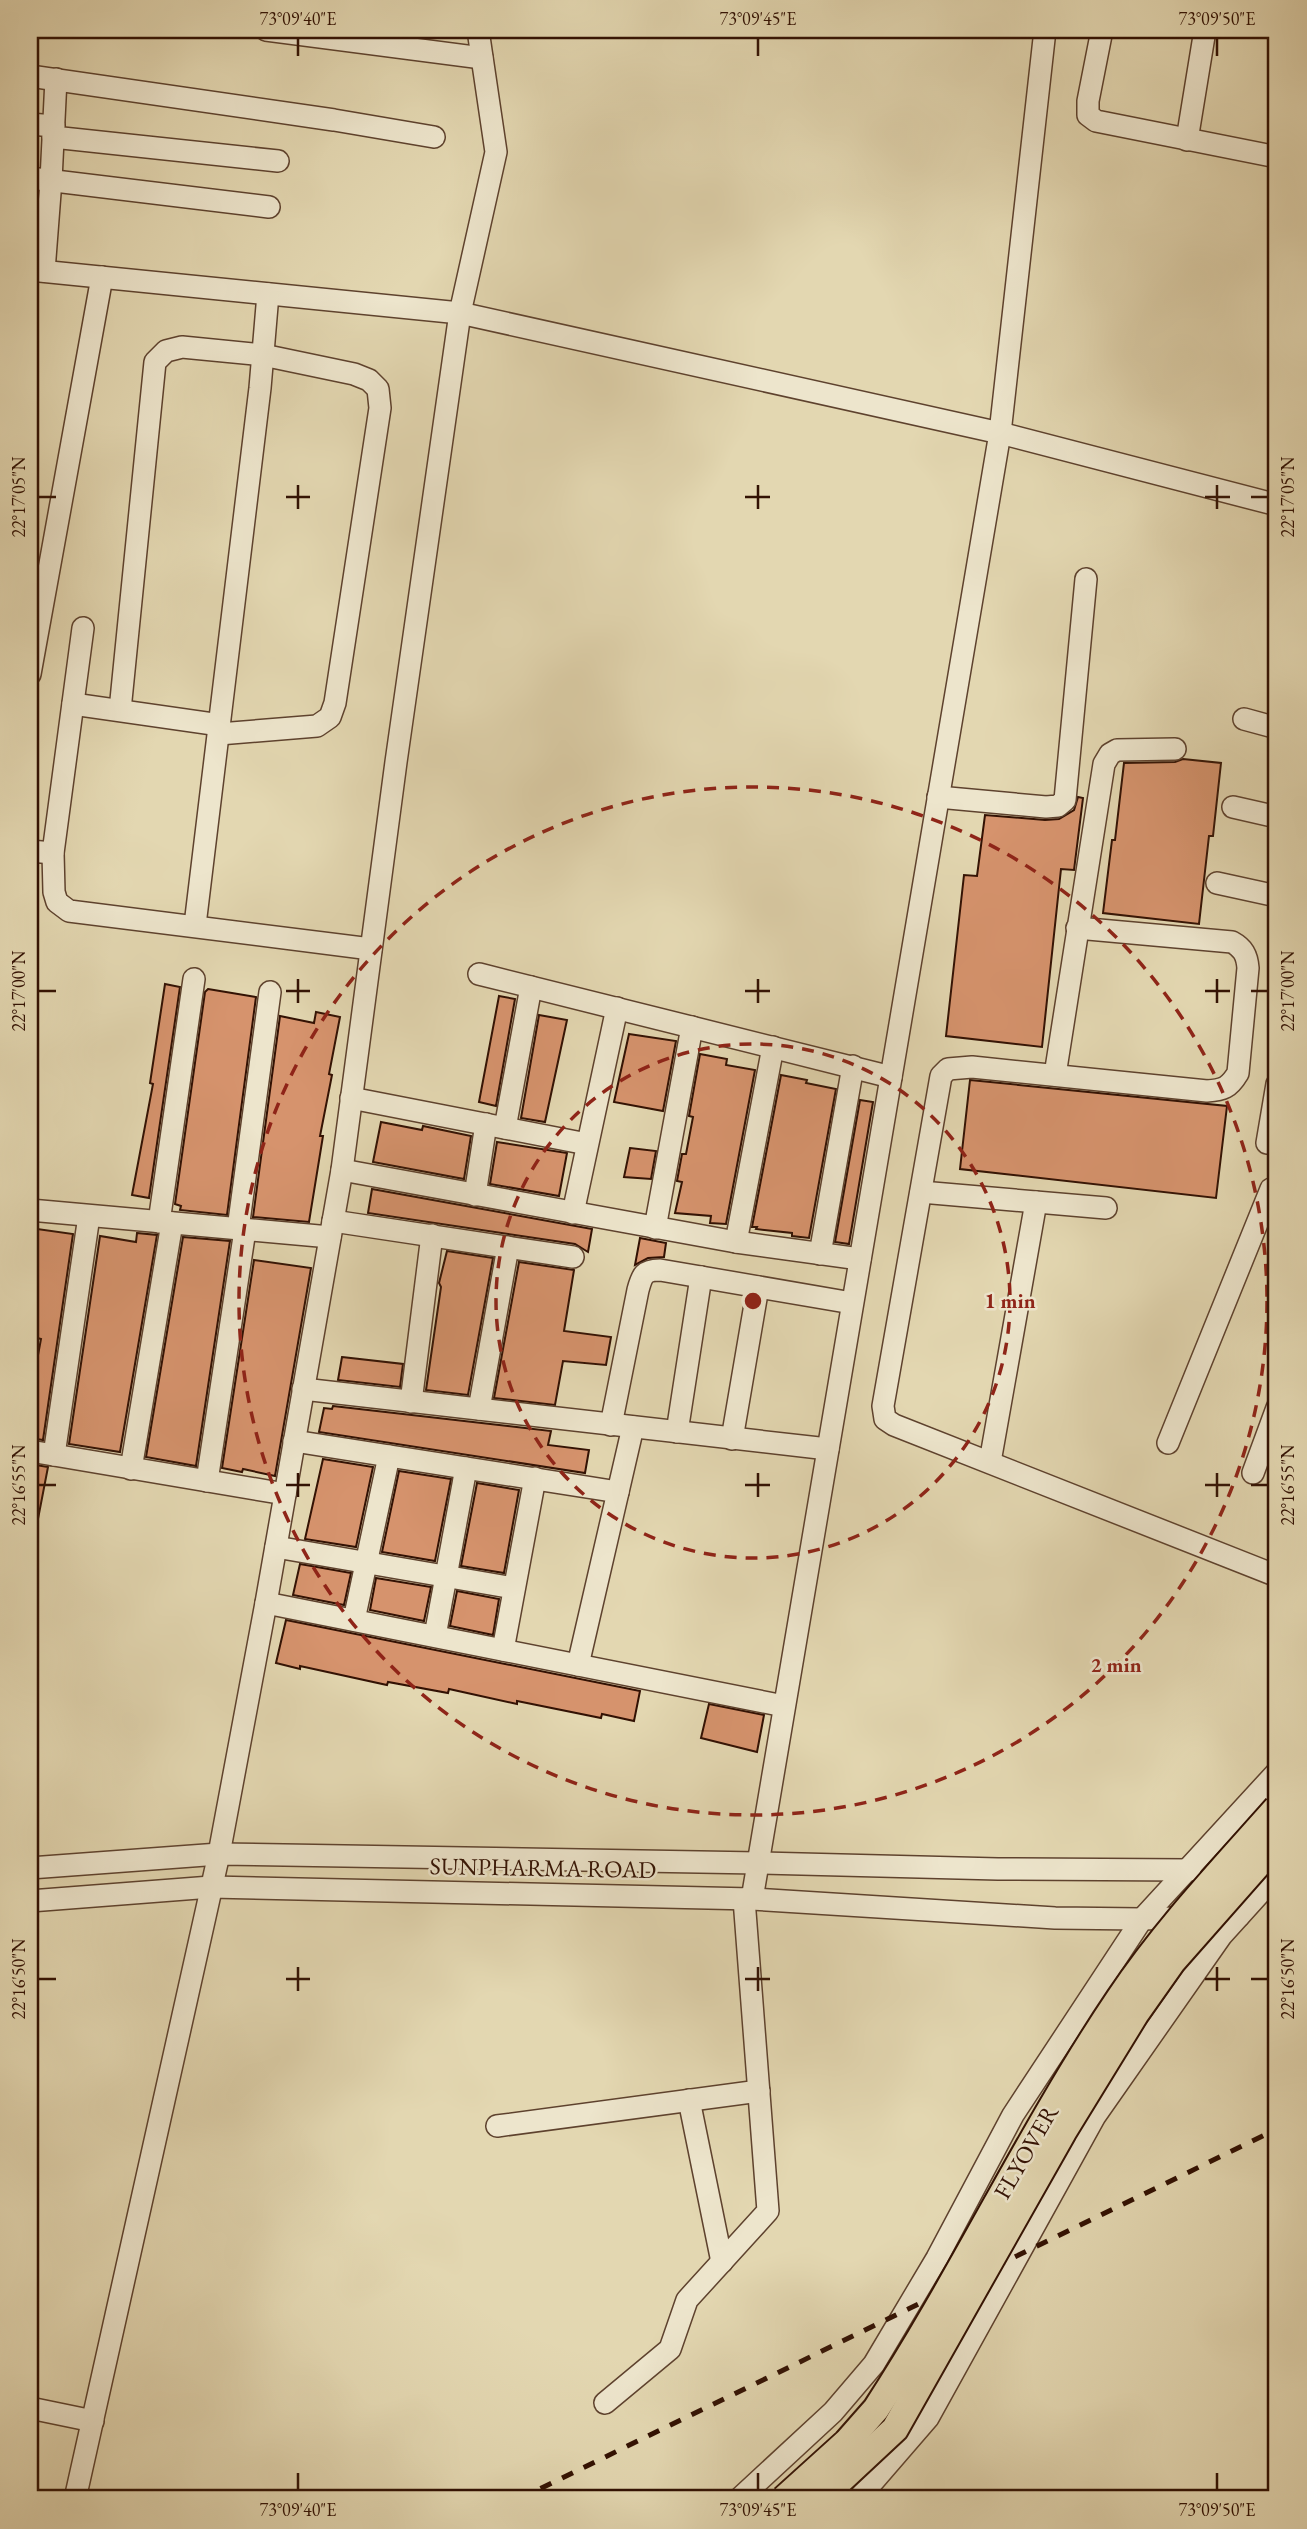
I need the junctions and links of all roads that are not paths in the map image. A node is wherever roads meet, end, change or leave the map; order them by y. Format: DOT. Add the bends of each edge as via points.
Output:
graph roads {
  1 [pos="266,30"];
  2 [pos="478,30"];
  3 [pos="1045,30"];
  4 [pos="1102,30"];
  5 [pos="1205,30"];
  6 [pos="292,31"];
  7 [pos="386,37"];
  8 [pos="482,58"];
  9 [pos="30,76"];
  10 [pos="56,79"];
  11 [pos="30,124"];
  12 [pos="53,131"];
  13 [pos="435,137"];
  14 [pos="1187,140"];
  15 [pos="1277,157"];
  16 [pos="278,162"];
  17 [pos="30,178"];
  18 [pos="51,180"];
  19 [pos="269,207"];
  20 [pos="37,271"];
  21 [pos="102,277"];
  22 [pos="268,294"];
  23 [pos="460,313"];
  24 [pos="263,355"];
  25 [pos="1000,433"];
  26 [pos="1277,505"];
  27 [pos="1086,579"];
  28 [pos="36,597"];
  29 [pos="83,628"];
  30 [pos="30,674"];
  31 [pos="73,704"];
  32 [pos="120,710"];
  33 [pos="1244,719"];
  34 [pos="1277,728"];
  35 [pos="220,730"];
  36 [pos="1175,749"];
  37 [pos="938,797"];
  38 [pos="1233,807"];
  39 [pos="1277,817"];
  40 [pos="30,851"];
  41 [pos="53,853"];
  42 [pos="1217,883"];
  43 [pos="1277,896"];
  44 [pos="195,925"];
  45 [pos="1077,928"];
  46 [pos="371,949"];
  47 [pos="480,974"];
  48 [pos="194,979"];
  49 [pos="531,987"];
  50 [pos="270,992"];
  51 [pos="617,1008"];
  52 [pos="692,1027"];
  53 [pos="772,1046"];
  54 [pos="853,1066"];
  55 [pos="1055,1075"];
  56 [pos="891,1077"];
  57 [pos="1277,1084"];
  58 [pos="351,1098"];
  59 [pos="496,1126"];
  60 [pos="1267,1143"];
  61 [pos="587,1144"];
  62 [pos="342,1170"];
  63 [pos="921,1192"];
  64 [pos="1277,1192"];
  65 [pos="475,1195"];
  66 [pos="1036,1202"];
  67 [pos="1106,1208"];
  68 [pos="30,1210"];
  69 [pos="573,1213"];
  70 [pos="89,1216"];
  71 [pos="165,1223"];
  72 [pos="655,1228"];
  73 [pos="242,1229"];
  74 [pos="332,1229"];
  75 [pos="432,1236"];
  76 [pos="736,1242"];
  77 [pos="508,1247"];
  78 [pos="820,1254"];
  79 [pos="573,1257"];
  80 [pos="860,1259"];
  81 [pos="701,1277"];
  82 [pos="758,1287"];
  83 [pos="852,1303"];
  84 [pos="303,1389"];
  85 [pos="411,1402"];
  86 [pos="1277,1408"];
  87 [pos="479,1409"];
  88 [pos="611,1425"];
  89 [pos="633,1427"];
  90 [pos="677,1432"];
  91 [pos="732,1438"];
  92 [pos="294,1441"];
  93 [pos="1168,1443"];
  94 [pos="828,1448"];
  95 [pos="30,1451"];
  96 [pos="54,1455"];
  97 [pos="389,1456"];
  98 [pos="990,1462"];
  99 [pos="466,1468"];
  100 [pos="131,1469"];
  101 [pos="1253,1473"];
  102 [pos="535,1478"];
  103 [pos="207,1481"];
  104 [pos="618,1492"];
  105 [pos="285,1494"];
  106 [pos="276,1547"];
  107 [pos="366,1563"];
  108 [pos="1277,1576"];
  109 [pos="446,1577"];
  110 [pos="514,1588"];
  111 [pos="266,1603"];
  112 [pos="354,1620"];
  113 [pos="435,1636"];
  114 [pos="503,1650"];
  115 [pos="578,1665"];
  116 [pos="784,1706"];
  117 [pos="1277,1772"];
  118 [pos="1277,1808"];
  119 [pos="1277,1843"];
  120 [pos="219,1854"];
  121 [pos="758,1863"];
  122 [pos="30,1868"];
  123 [pos="1190,1870"];
  124 [pos="1277,1874"];
  125 [pos="211,1887"];
  126 [pos="748,1899"];
  127 [pos="30,1901"];
  128 [pos="1239,1916"];
  129 [pos="1142,1919"];
  130 [pos="759,2091"];
  131 [pos="689,2100"];
  132 [pos="497,2126"];
  133 [pos="722,2262"];
  134 [pos="605,2403"];
  135 [pos="30,2408"];
  136 [pos="93,2421"];
  137 [pos="75,2499"];
  138 [pos="739,2499"];
  139 [pos="784,2499"];
  140 [pos="820,2499"];
  141 [pos="858,2499"];
  1 -- 6 [label="street"];
  2 -- 8 [label="street"];
  3 -- 25 [label="street"];
  4 -- 14 [label="street" via="1088,114 1096,121"];
  5 -- 14 [label="street"];
  6 -- 7 [label="street"];
  7 -- 8 [label="street"];
  8 -- 23 [label="street" via="496,152"];
  9 -- 10 [label="street"];
  10 -- 12 [label="street"];
  10 -- 13 [label="street"];
  11 -- 12 [label="street"];
  12 -- 16 [label="street"];
  12 -- 18 [label="street"];
  14 -- 15 [label="street"];
  17 -- 18 [label="street"];
  18 -- 19 [label="street"];
  18 -- 20 [label="street"];
  20 -- 21 [label="street"];
  21 -- 22 [label="street"];
  21 -- 28 [label="street"];
  22 -- 23 [label="street"];
  22 -- 24 [label="street"];
  23 -- 25 [label="street"];
  23 -- 46 [label="street"];
  24 -- 32 [label="street" via="182,347 166,351 155,362"];
  24 -- 35 [label="street"];
  24 -- 35 [label="street" via="369,380 377,390 380,408 330,717 317,726"];
  25 -- 26 [label="street"];
  25 -- 37 [label="street"];
  27 -- 37 [label="street" via="1065,800 1046,807"];
  28 -- 30 [label="street"];
  29 -- 31 [label="street"];
  31 -- 32 [label="street"];
  31 -- 41 [label="street"];
  32 -- 35 [label="street"];
  33 -- 34 [label="street"];
  35 -- 44 [label="street"];
  36 -- 45 [label="street" via="1117,750 1104,764"];
  37 -- 56 [label="street"];
  38 -- 39 [label="street"];
  40 -- 41 [label="street"];
  41 -- 44 [label="street" via="54,892 57,902 69,911"];
  42 -- 43 [label="street"];
  44 -- 46 [label="street"];
  45 -- 55 [label="street"];
  45 -- 55 [label="street" via="1232,942 1241,947 1248,968 1238,1073 1230,1086 1207,1091"];
  46 -- 58 [label="street"];
  47 -- 49 [label="street"];
  48 -- 71 [label="street"];
  49 -- 51 [label="street"];
  49 -- 59 [label="street"];
  50 -- 73 [label="street"];
  51 -- 52 [label="street"];
  51 -- 61 [label="street"];
  52 -- 53 [label="street"];
  52 -- 72 [label="street"];
  53 -- 54 [label="street"];
  53 -- 76 [label="street"];
  54 -- 56 [label="street"];
  54 -- 78 [label="street"];
  55 -- 63 [label="street" via="948,1069 941,1076"];
  56 -- 80 [label="street"];
  57 -- 60 [label="street"];
  58 -- 59 [label="street"];
  58 -- 62 [label="street"];
  59 -- 61 [label="street"];
  59 -- 65 [label="street"];
  61 -- 69 [label="street"];
  62 -- 65 [label="street"];
  62 -- 74 [label="street"];
  63 -- 66 [label="street"];
  63 -- 98 [label="street" via="883,1406 885,1419"];
  64 -- 93 [label="street" via="1271,1189"];
  65 -- 69 [label="street"];
  66 -- 67 [label="street"];
  66 -- 98 [label="street"];
  68 -- 70 [label="street"];
  69 -- 72 [label="street"];
  70 -- 71 [label="street"];
  70 -- 96 [label="street"];
  71 -- 73 [label="street"];
  71 -- 100 [label="street"];
  72 -- 76 [label="street"];
  73 -- 74 [label="street"];
  73 -- 103 [label="street"];
  74 -- 75 [label="street"];
  74 -- 84 [label="street"];
  75 -- 77 [label="street"];
  75 -- 85 [label="street"];
  76 -- 78 [label="street"];
  77 -- 79 [label="street"];
  77 -- 87 [label="street"];
  78 -- 80 [label="street"];
  80 -- 83 [label="street"];
  81 -- 82 [label="street"];
  81 -- 88 [label="street" via="660,1270 642,1275"];
  81 -- 90 [label="street"];
  82 -- 83 [label="street"];
  82 -- 91 [label="street"];
  83 -- 94 [label="street"];
  84 -- 85 [label="street"];
  84 -- 92 [label="street"];
  85 -- 87 [label="street"];
  86 -- 101 [label="street"];
  87 -- 88 [label="street"];
  88 -- 89 [label="street"];
  89 -- 90 [label="street"];
  89 -- 104 [label="street"];
  90 -- 91 [label="street"];
  91 -- 94 [label="street"];
  92 -- 97 [label="street"];
  92 -- 105 [label="street"];
  94 -- 116 [label="street"];
  95 -- 96 [label="street"];
  96 -- 100 [label="street"];
  97 -- 99 [label="street"];
  97 -- 107 [label="street"];
  98 -- 108 [label="street"];
  99 -- 102 [label="street"];
  99 -- 109 [label="street"];
  100 -- 103 [label="street"];
  102 -- 104 [label="street"];
  102 -- 110 [label="street"];
  103 -- 105 [label="street"];
  104 -- 115 [label="street"];
  105 -- 106 [label="street"];
  106 -- 107 [label="street"];
  106 -- 111 [label="street"];
  107 -- 109 [label="street"];
  107 -- 112 [label="street"];
  109 -- 110 [label="street"];
  109 -- 113 [label="street"];
  110 -- 114 [label="street"];
  111 -- 112 [label="street"];
  111 -- 120 [label="street"];
  112 -- 113 [label="street"];
  113 -- 114 [label="street"];
  114 -- 115 [label="street"];
  115 -- 116 [label="street"];
  116 -- 121 [label="street"];
  117 -- 123 [label="street"];
  118 -- 139 [label="main road, FLYOVER, bridge" via="1161,1939 1118,2000 876,2409"];
  119 -- 140 [label="main road, FLYOVER, bridge" via="1172,1962 1136,2013 1063,2132 895,2429"];
  120 -- 121 [label="street, SUNPHARMA ROAD"];
  120 -- 122 [label="street, SUNPHARMA ROAD"];
  120 -- 125 [label="street"];
  121 -- 123 [label="street, SUNPHARMA ROAD"];
  121 -- 126 [label="street"];
  123 -- 129 [label="street"];
  124 -- 128 [label="street"];
  125 -- 126 [label="street, SUNPHARMA ROAD"];
  125 -- 127 [label="street, SUNPHARMA ROAD"];
  125 -- 136 [label="street"];
  126 -- 129 [label="street, SUNPHARMA ROAD"];
  126 -- 130 [label="street"];
  128 -- 129 [label="street, SUNPHARMA ROAD"];
  128 -- 141 [label="street" via="1095,2116 928,2418"];
  129 -- 138 [label="street" via="1013,2115 874,2364 833,2412"];
  130 -- 131 [label="street"];
  130 -- 133 [label="street" via="768,2211"];
  131 -- 132 [label="street"];
  131 -- 133 [label="street"];
  133 -- 134 [label="street" via="687,2300 670,2349"];
  135 -- 136 [label="street"];
  136 -- 137 [label="street"];
}
